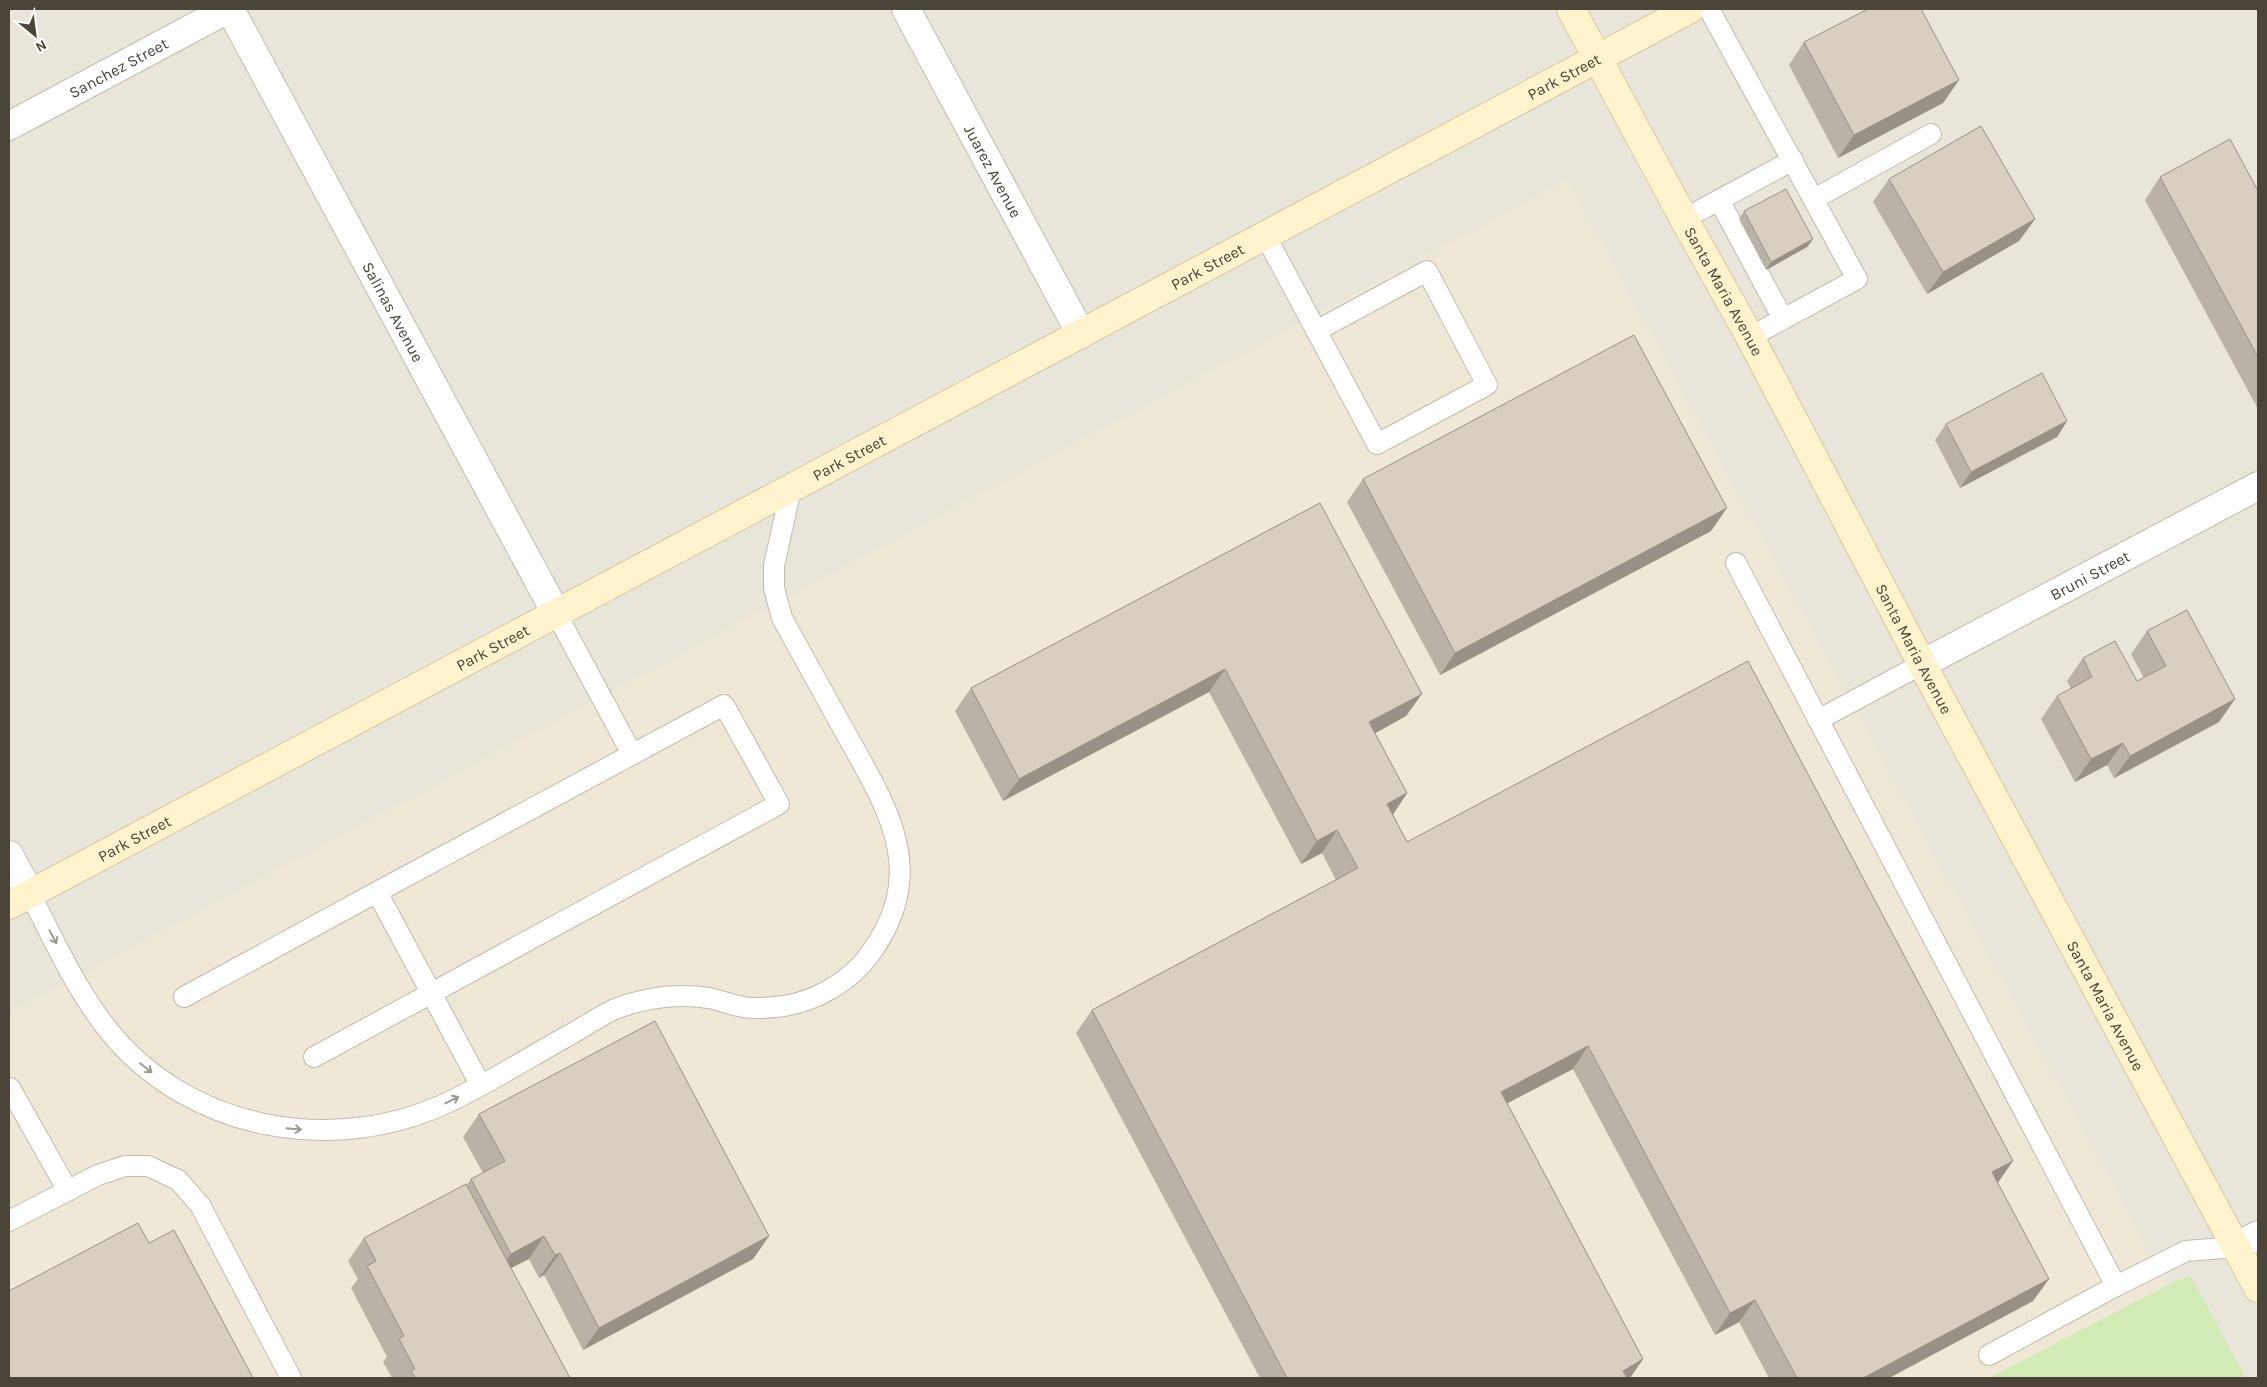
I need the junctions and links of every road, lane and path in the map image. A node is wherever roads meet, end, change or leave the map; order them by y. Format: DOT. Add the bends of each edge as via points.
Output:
graph roads {
  1 [pos="229,9"];
  2 [pos="906,9"];
  3 [pos="1571,9"];
  4 [pos="1690,9"];
  5 [pos="1709,9"];
  6 [pos="1598,59"];
  7 [pos="9,126"];
  8 [pos="1931,134"];
  9 [pos="1793,160"];
  10 [pos="1814,199"];
  11 [pos="1719,200"];
  12 [pos="1684,219"];
  13 [pos="1266,236"];
  14 [pos="1783,319"];
  15 [pos="1316,331"];
  16 [pos="1081,334"];
  17 [pos="1750,337"];
  18 [pos="2258,486"];
  19 [pos="791,488"];
  20 [pos="1736,563"];
  21 [pos="556,613"];
  22 [pos="1922,664"];
  23 [pos="1818,720"];
  24 [pos="632,754"];
  25 [pos="9,855"];
  26 [pos="377,892"];
  27 [pos="19,899"];
  28 [pos="432,993"];
  29 [pos="184,996"];
  30 [pos="314,1057"];
  31 [pos="480,1084"];
  32 [pos="9,1088"];
  33 [pos="68,1191"];
  34 [pos="9,1222"];
  35 [pos="2247,1241"];
  36 [pos="2116,1286"];
  37 [pos="2258,1288"];
  38 [pos="1989,1355"];
  39 [pos="291,1378"];
  1 -- 7 [label="street, Sanchez Street"];
  1 -- 21 [label="street, Salinas Avenue"];
  2 -- 16 [label="street, Juarez Avenue"];
  3 -- 6 [label="main road, Santa Maria Avenue"];
  4 -- 6 [label="main road, Park Street"];
  5 -- 9 [label="lane"];
  6 -- 12 [label="main road, Santa Maria Avenue"];
  6 -- 13 [label="main road, Park Street"];
  8 -- 10 [label="lane"];
  9 -- 10 [label="lane"];
  9 -- 11 [label="lane"];
  10 -- 14 [label="lane" via="1857,279"];
  11 -- 12 [label="lane"];
  11 -- 14 [label="lane"];
  12 -- 17 [label="main road, Santa Maria Avenue"];
  13 -- 15 [label="lane"];
  13 -- 16 [label="main road, Park Street"];
  14 -- 17 [label="lane"];
  15 -- 15 [label="lane" via="1377,444 1487,385 1427,271"];
  16 -- 19 [label="main road, Park Street"];
  17 -- 22 [label="main road, Santa Maria Avenue"];
  18 -- 22 [label="street, Bruni Street"];
  19 -- 21 [label="main road, Park Street"];
  19 -- 31 [label="lane" via="774,566 774,588 782,618 876,786 893,826 900,854 900,876 889,924 856,971 813,998 786,1006 757,1008 678,995 646,998 613,1010"];
  20 -- 23 [label="lane"];
  21 -- 24 [label="lane"];
  21 -- 27 [label="main road, Park Street"];
  22 -- 23 [label="lane"];
  22 -- 35 [label="main road, Santa Maria Avenue"];
  23 -- 36 [label="lane"];
  24 -- 26 [label="lane"];
  24 -- 28 [label="lane" via="724,705 779,804"];
  25 -- 27 [label="street"];
  26 -- 28 [label="lane"];
  26 -- 29 [label="lane"];
  27 -- 31 [label="lane, one-way" via="109,1031 128,1052 183,1094 220,1112 274,1126 329,1130 381,1125 417,1115"];
  28 -- 30 [label="lane"];
  28 -- 31 [label="lane"];
  32 -- 33 [label="lane"];
  33 -- 34 [label="lane"];
  33 -- 39 [label="lane" via="124,1166 148,1166 178,1180 200,1205"];
  35 -- 36 [label="lane" via="2186,1251"];
  35 -- 37 [label="main road, Santa Maria Avenue"];
  36 -- 38 [label="lane"];
}
